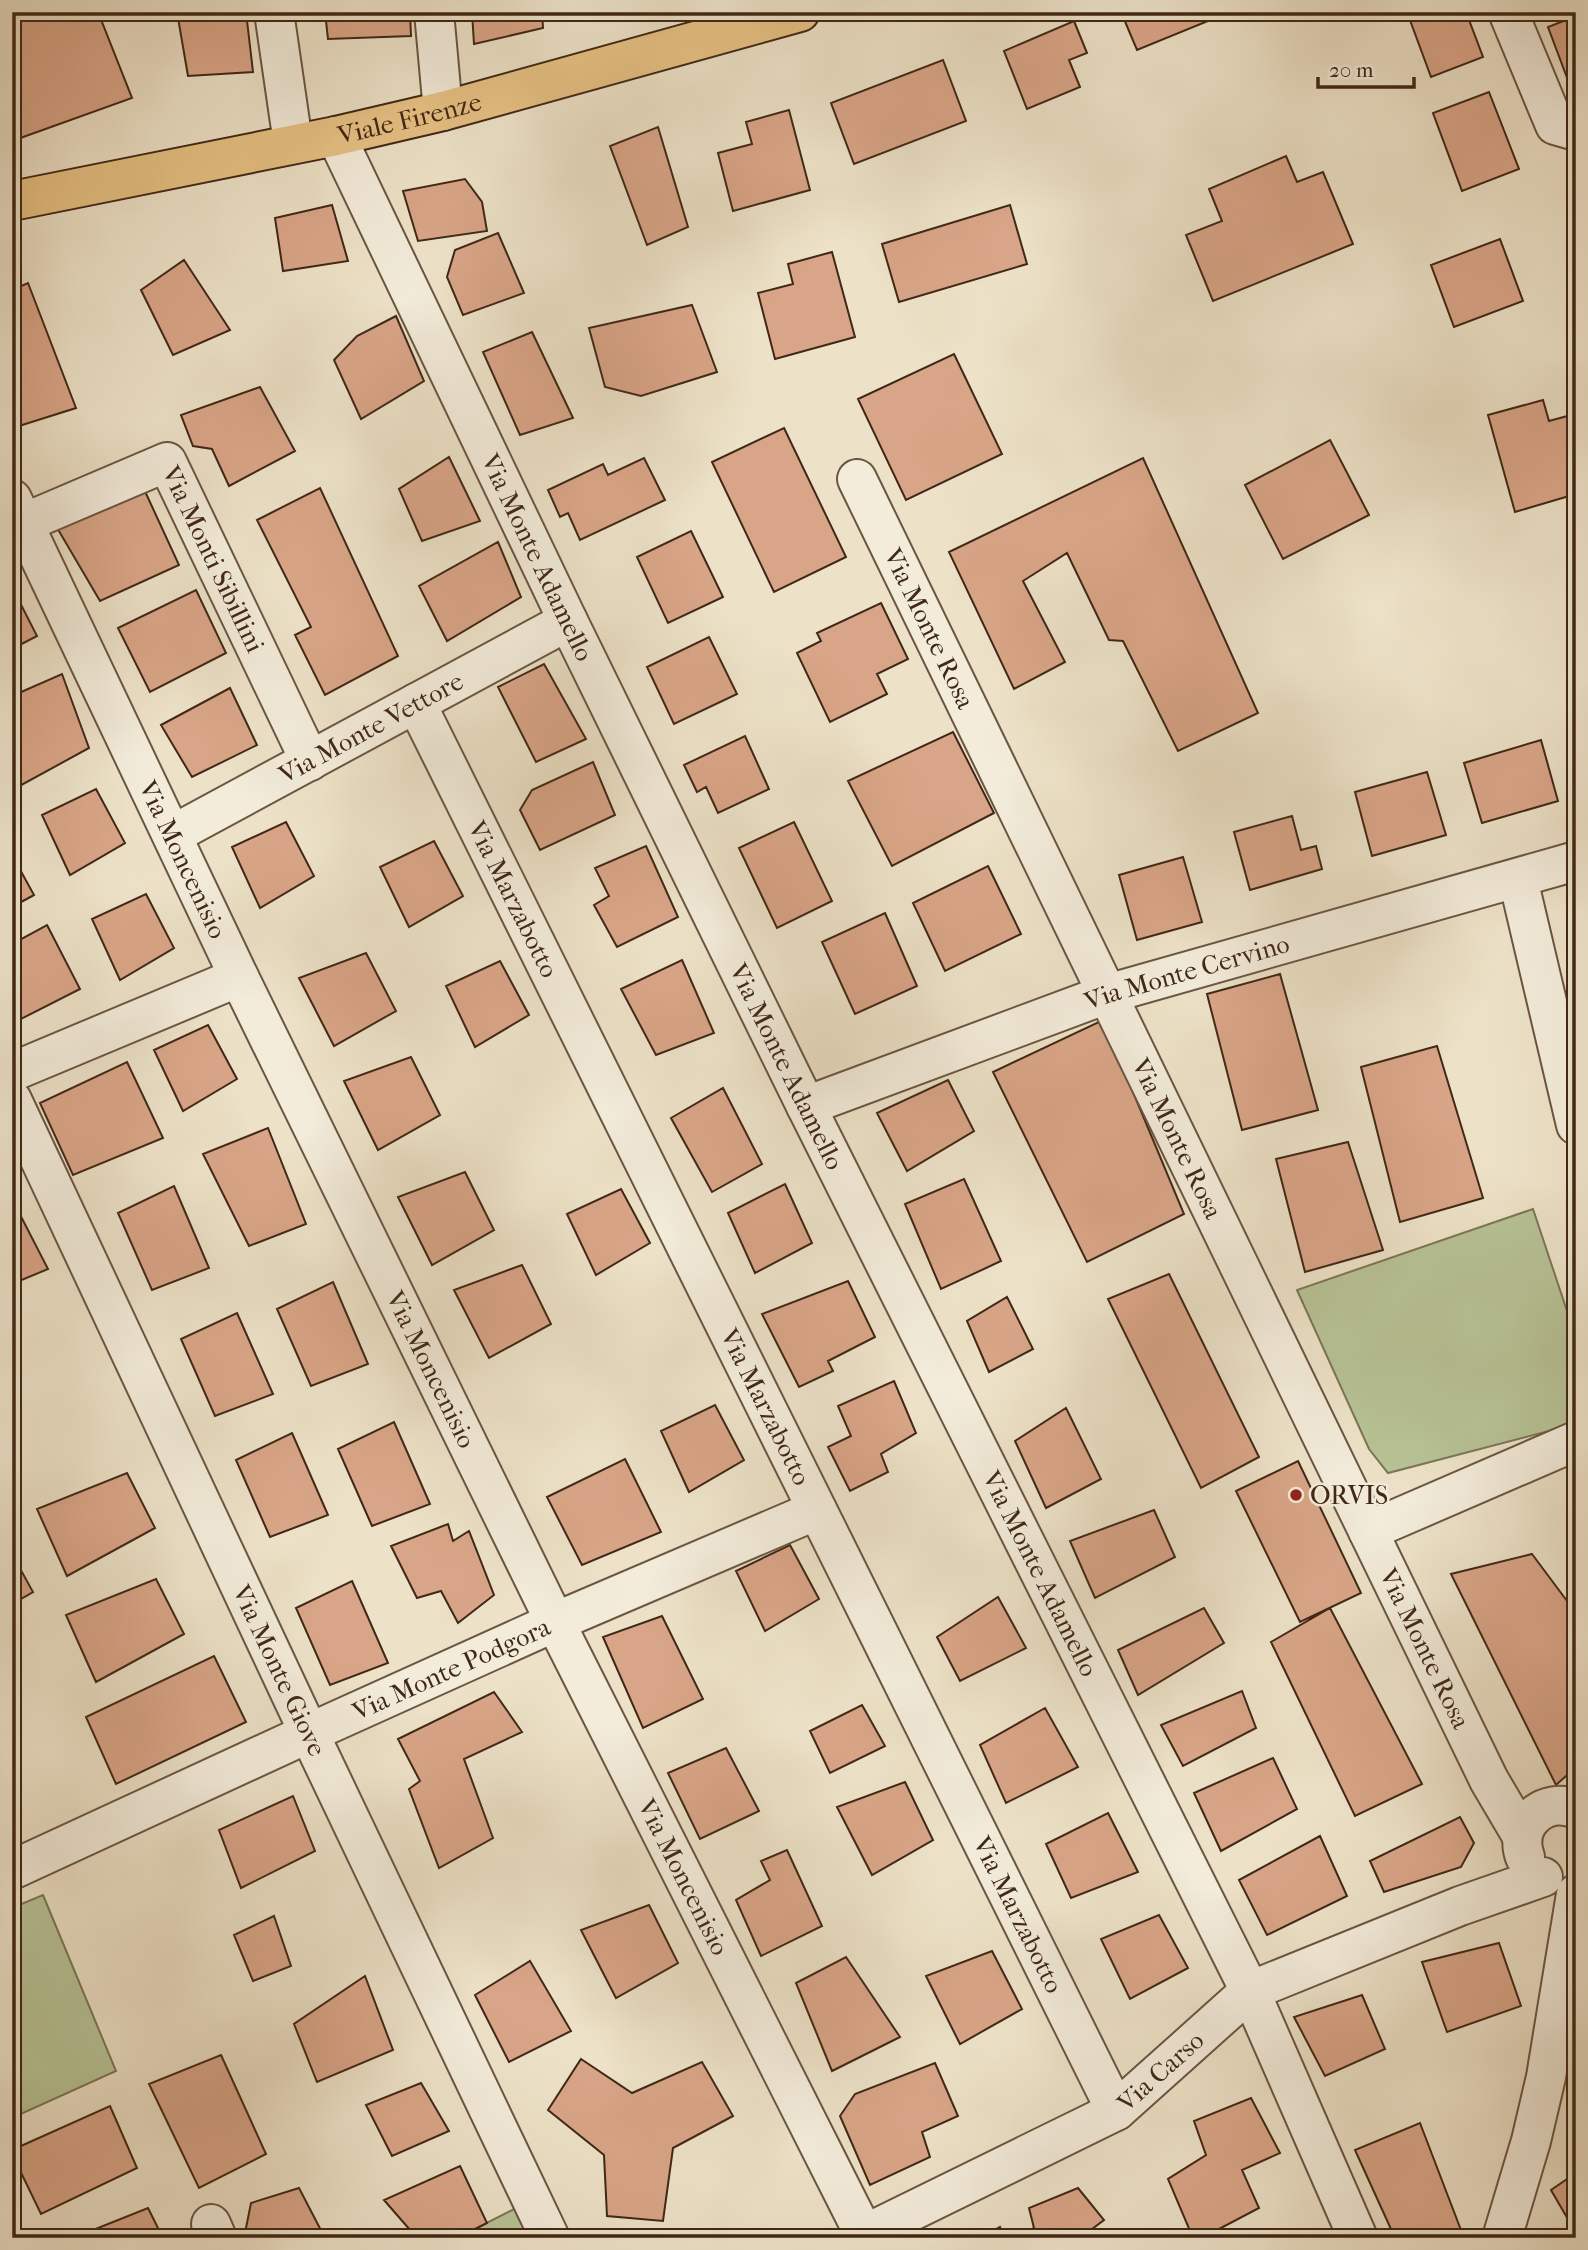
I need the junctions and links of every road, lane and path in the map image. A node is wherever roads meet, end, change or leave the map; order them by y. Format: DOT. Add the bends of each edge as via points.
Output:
graph roads {
  1 [pos="274,12"];
  2 [pos="433,12"];
  3 [pos="800,12"];
  4 [pos="1508,12"];
  5 [pos="443,111"];
  6 [pos="1576,131"];
  7 [pos="336,136"];
  8 [pos="293,143"];
  9 [pos="12,201"];
  10 [pos="857,479"];
  11 [pos="16,516"];
  12 [pos="568,621"];
  13 [pos="416,703"];
  14 [pos="310,761"];
  15 [pos="172,835"];
  16 [pos="1576,861"];
  17 [pos="1518,878"];
  18 [pos="239,977"];
  19 [pos="1107,994"];
  20 [pos="12,1072"];
  21 [pos="12,1100"];
  22 [pos="806,1106"];
  23 [pos="1576,1125"];
  24 [pos="1576,1441"];
  25 [pos="817,1510"];
  26 [pos="1367,1531"];
  27 [pos="555,1622"];
  28 [pos="309,1733"];
  29 [pos="1556,1839"];
  30 [pos="14,1863"];
  31 [pos="1250,1991"];
  32 [pos="1567,2012"];
  33 [pos="1116,2111"];
  34 [pos="863,2237"];
  35 [pos="550,2238"];
  36 [pos="1358,2238"];
  37 [pos="1502,2238"];
  1 -- 8 [label="street"];
  2 -- 5 [label="street"];
  3 -- 5 [label="main road, Viale Firenze"];
  4 -- 6 [label="street" via="1555,125"];
  5 -- 7 [label="main road, Viale Firenze"];
  7 -- 8 [label="main road, Viale Firenze"];
  7 -- 12 [label="street, Via Monte Adamello"];
  8 -- 9 [label="main road, Viale Firenze"];
  10 -- 19 [label="street, Via Monte Rosa"];
  11 -- 14 [label="street, Via Monti Sibillini" via="167,462"];
  11 -- 15 [label="street, Via Moncenisio"];
  12 -- 13 [label="street, Via Monte Vettore"];
  12 -- 22 [label="street, Via Monte Adamello"];
  13 -- 14 [label="street, Via Monte Vettore"];
  13 -- 25 [label="street, Via Marzabotto"];
  14 -- 15 [label="street, Via Monte Vettore"];
  15 -- 18 [label="street, Via Moncenisio"];
  16 -- 17 [label="street, Via Monte Cervino"];
  17 -- 19 [label="street, Via Monte Cervino"];
  17 -- 23 [label="street"];
  18 -- 20 [label="street"];
  18 -- 27 [label="street, Via Moncenisio"];
  19 -- 22 [label="street, Via Monte Cervino"];
  19 -- 26 [label="street, Via Monte Rosa"];
  21 -- 28 [label="street, Via Monte Giove"];
  22 -- 31 [label="street, Via Monte Adamello"];
  24 -- 26 [label="street"];
  25 -- 27 [label="street, Via Monte Podgora"];
  25 -- 33 [label="street, Via Marzabotto"];
  26 -- 29 [label="street, Via Monte Rosa" via="1498,1797 1527,1806"];
  27 -- 28 [label="street, Via Monte Podgora"];
  27 -- 34 [label="street, Via Moncenisio"];
  28 -- 30 [label="street, Via Monte Podgora"];
  28 -- 35 [label="street, Via Monte Giove"];
  29 -- 31 [label="street, Via Carso" via="1460,1906"];
  29 -- 32 [label="street"];
  31 -- 33 [label="street, Via Carso"];
  31 -- 36 [label="street, Via Monte Adamello"];
  32 -- 37 [label="street"];
  33 -- 34 [label="street, Via Carso"];
}
